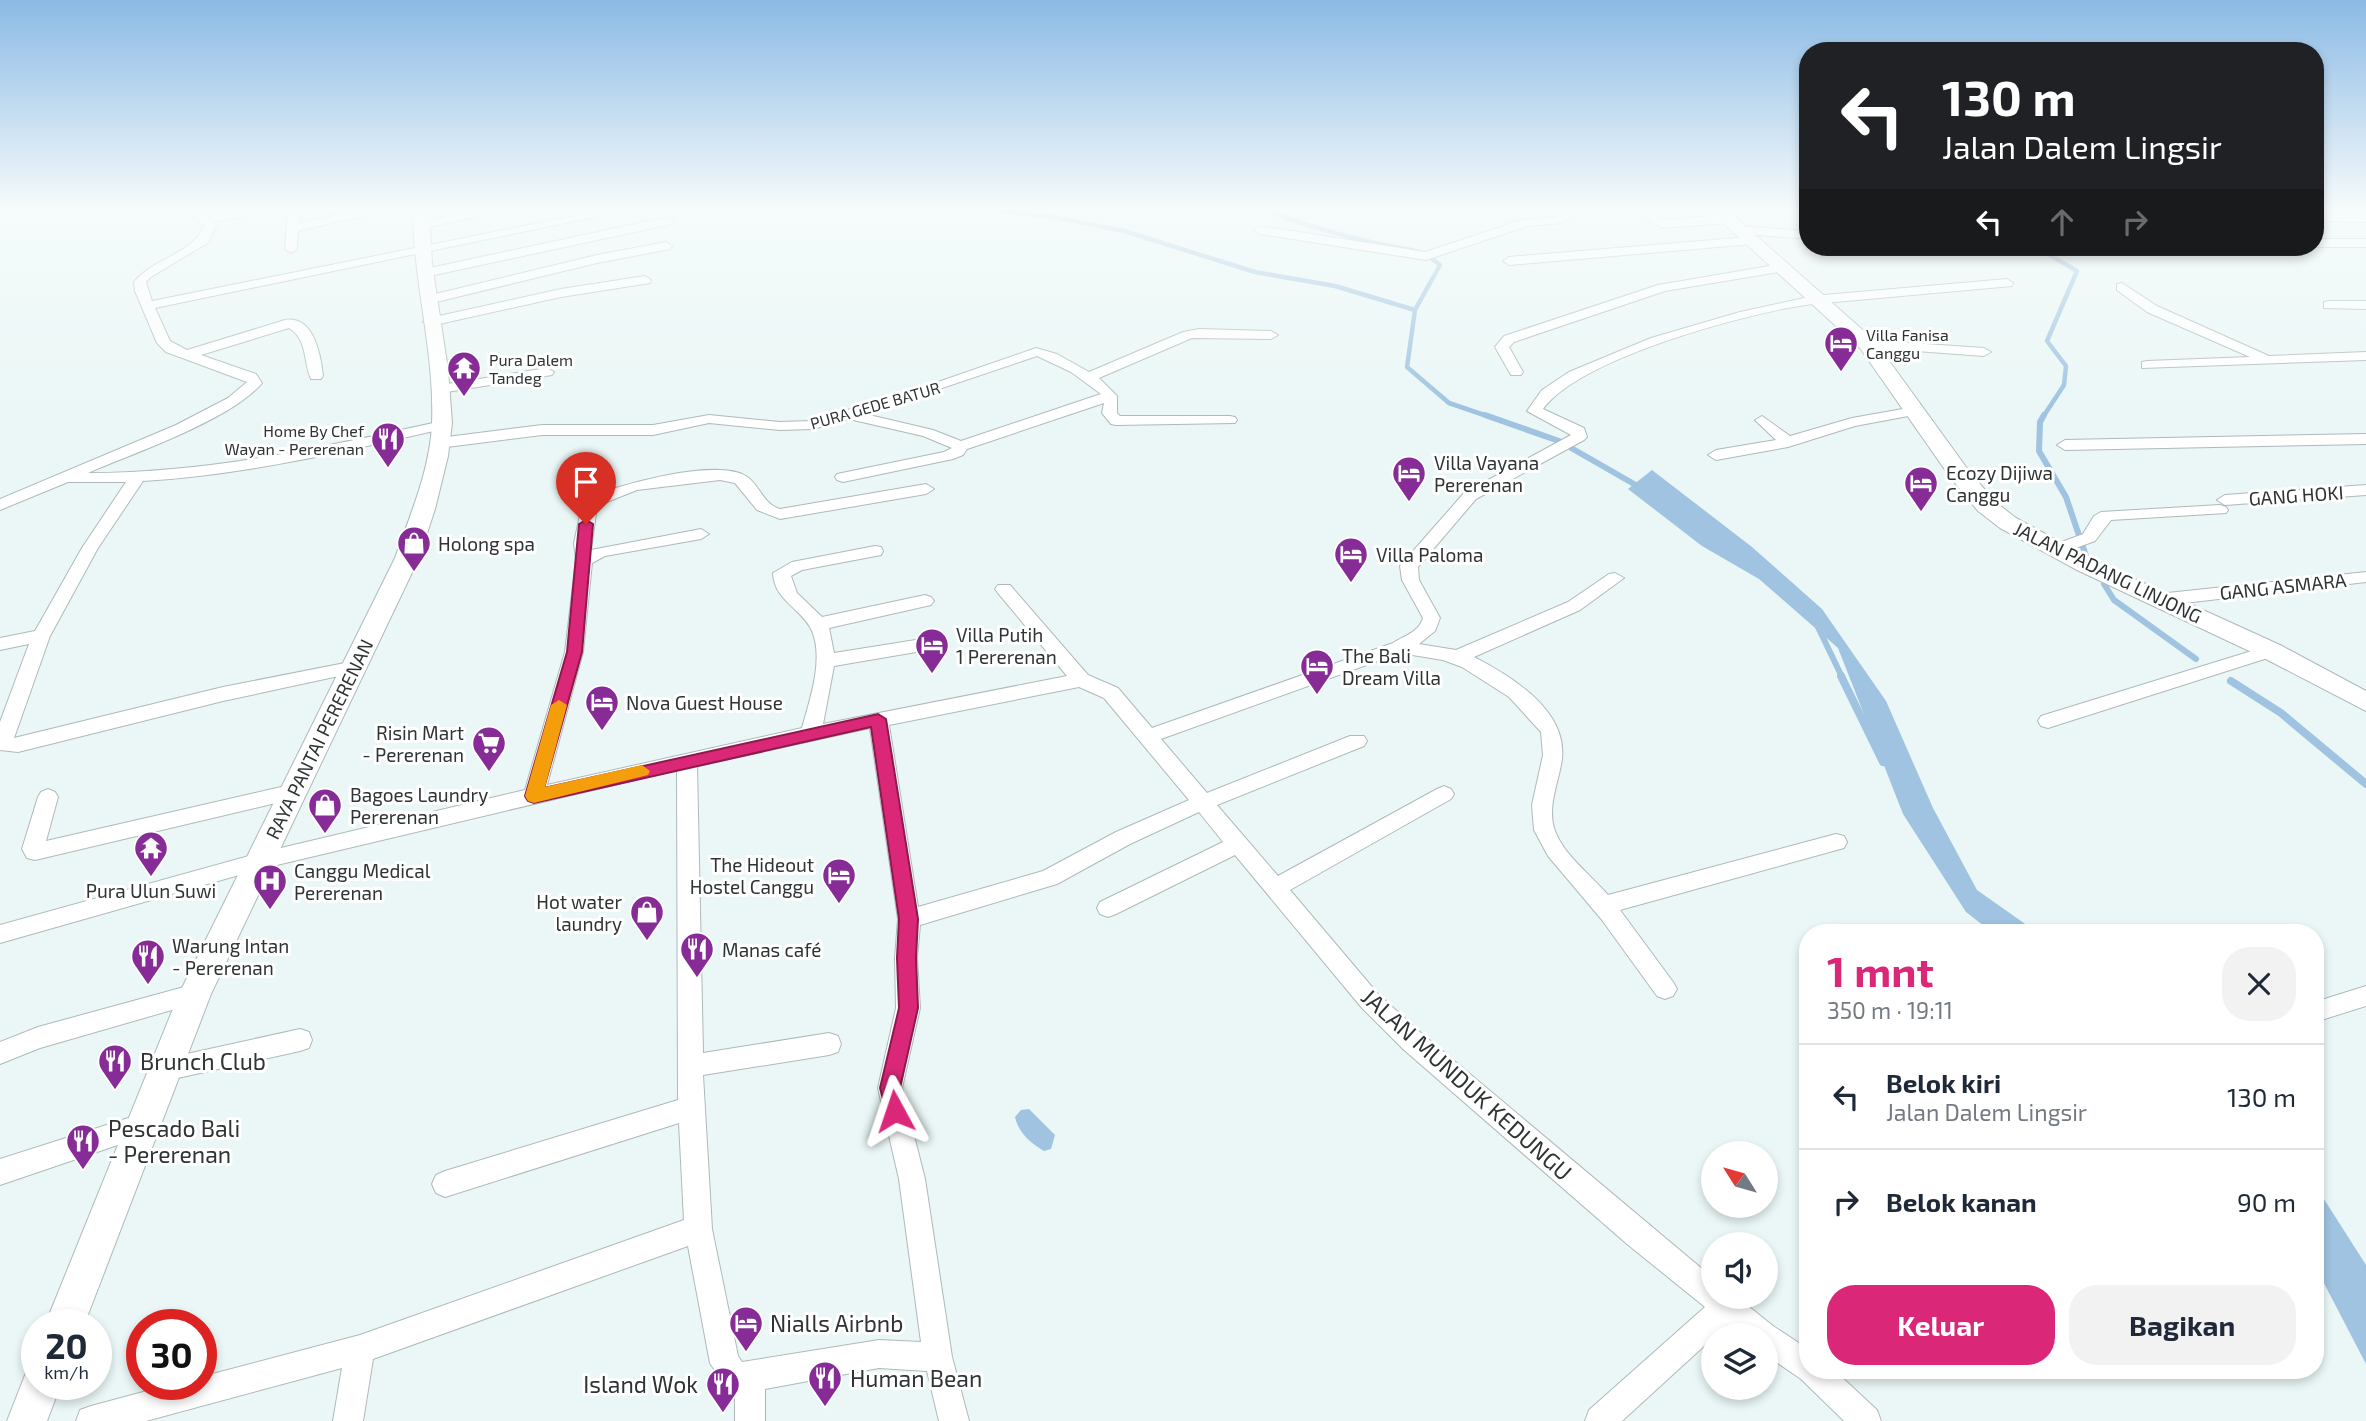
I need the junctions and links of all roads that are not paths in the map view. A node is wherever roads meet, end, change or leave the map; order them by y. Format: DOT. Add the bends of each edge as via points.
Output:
graph roads {
  1 [pos="145,276"];
  2 [pos="269,276"];
  3 [pos="425,276"];
  4 [pos="541,276"];
  5 [pos="1732,276"];
  6 [pos="1791,276"];
  7 [pos="645,279"];
  8 [pos="2007,283"];
  9 [pos="2122,286"];
  10 [pos="1821,300"];
  11 [pos="2329,305"];
  12 [pos="2366,305"];
  13 [pos="148,306"];
  14 [pos="429,311"];
  15 [pos="1271,335"];
  16 [pos="1867,344"];
  17 [pos="1984,352"];
  18 [pos="185,355"];
  19 [pos="2366,356"];
  20 [pos="2268,358"];
  21 [pos="2147,365"];
  22 [pos="547,372"];
  23 [pos="1516,372"];
  24 [pos="316,376"];
  25 [pos="1087,378"];
  26 [pos="441,389"];
  27 [pos="1110,396"];
  28 [pos="1914,411"];
  29 [pos="851,415"];
  30 [pos="1230,420"];
  31 [pos="1762,420"];
  32 [pos="441,434"];
  33 [pos="1579,437"];
  34 [pos="2366,439"];
  35 [pos="1788,443"];
  36 [pos="1560,445"];
  37 [pos="2065,445"];
  38 [pos="960,446"];
  39 [pos="1716,455"];
  40 [pos="138,476"];
  41 [pos="843,477"];
  42 [pos="65,478"];
  43 [pos="926,489"];
  44 [pos="2366,490"];
  45 [pos="0,505"];
  46 [pos="701,534"];
  47 [pos="2063,548"];
  48 [pos="875,551"];
  49 [pos="583,560"];
  50 [pos="2366,577"];
  51 [pos="1615,578"];
  52 [pos="1004,589"];
  53 [pos="925,600"];
  54 [pos="2158,600"];
  55 [pos="818,624"];
  56 [pos="40,636"];
  57 [pos="0,644"];
  58 [pos="922,645"];
  59 [pos="1399,648"];
  60 [pos="2271,651"];
  61 [pos="1457,657"];
  62 [pos="824,661"];
  63 [pos="355,667"];
  64 [pos="1081,680"];
  65 [pos="2366,702"];
  66 [pos="878,719"];
  67 [pos="2048,721"];
  68 [pos="811,733"];
  69 [pos="1150,736"];
  70 [pos="1357,741"];
  71 [pos="687,762"];
  72 [pos="294,792"];
  73 [pos="1444,793"];
  74 [pos="534,796"];
  75 [pos="48,797"];
  76 [pos="1203,803"];
  77 [pos="1836,842"];
  78 [pos="1237,844"];
  79 [pos="260,861"];
  80 [pos="1275,888"];
  81 [pos="1604,905"];
  82 [pos="1108,908"];
  83 [pos="909,919"];
  84 [pos="0,934"];
  85 [pos="1665,989"];
  86 [pos="195,994"];
  87 [pos="2366,996"];
  88 [pos="2324,1009"];
  89 [pos="300,1040"];
  90 [pos="828,1044"];
  91 [pos="0,1053"];
  92 [pos="692,1066"];
  93 [pos="164,1070"];
  94 [pos="691,1108"];
  95 [pos="141,1126"];
  96 [pos="0,1172"];
  97 [pos="445,1184"];
  98 [pos="698,1229"];
  99 [pos="1701,1288"];
  100 [pos="70,1309"];
  101 [pos="1724,1309"];
  102 [pos="1726,1309"];
  103 [pos="1745,1323"];
  104 [pos="1778,1347"];
  105 [pos="360,1349"];
  106 [pos="938,1357"];
  107 [pos="1799,1361"];
  108 [pos="750,1377"];
  109 [pos="1819,1379"];
  110 [pos="35,1400"];
  111 [pos="1853,1416"];
  112 [pos="27,1421"];
  113 [pos="91,1421"];
  114 [pos="348,1421"];
  115 [pos="750,1421"];
  116 [pos="954,1421"];
  117 [pos="1600,1421"];
  1 -- 13 [label="street" via="140,282"];
  2 -- 13 [label="street"];
  3 -- 14 [label="street, RAYA PANTAI PERERENAN"];
  4 -- 14 [label="street"];
  5 -- 23 [label="street" via="1663,288 1509,339 1502,347"];
  6 -- 10 [label="street, JALAN PADANG LINJONG"];
  7 -- 14 [label="street"];
  8 -- 10 [label="street"];
  9 -- 20 [label="street" via="2152,309"];
  10 -- 16 [label="street, JALAN PADANG LINJONG"];
  10 -- 33 [label="street" via="1680,333 1564,380 1534,411 1579,432"];
  11 -- 12 [label="street"];
  13 -- 18 [label="street" via="164,343"];
  14 -- 26 [label="street, RAYA PANTAI PERERENAN"];
  15 -- 25 [label="street" via="1188,335"];
  16 -- 17 [label="street"];
  16 -- 28 [label="street, JALAN PADANG LINJONG"];
  18 -- 24 [label="street" via="290,323 308,339"];
  18 -- 42 [label="street" via="251,377 255,383 214,412"];
  19 -- 20 [label="street"];
  20 -- 21 [label="street"];
  22 -- 26 [label="street"];
  25 -- 27 [label="street, PURA GEDE BATUR"];
  25 -- 29 [label="street, PURA GEDE BATUR" via="1050,355 1031,353"];
  26 -- 32 [label="street, RAYA PANTAI PERERENAN"];
  27 -- 30 [label="street, PURA GEDE BATUR" via="1112,419 1124,423"];
  27 -- 38 [label="street"];
  28 -- 35 [label="street" via="1852,422"];
  28 -- 47 [label="street, JALAN PADANG LINJONG" via="1986,506 2008,523"];
  29 -- 32 [label="street, PURA GEDE BATUR" via="796,427 709,419 653,430"];
  29 -- 38 [label="street" via="928,433"];
  31 -- 35 [label="street"];
  32 -- 40 [label="street"];
  32 -- 63 [label="street, RAYA PANTAI PERERENAN" via="407,558"];
  33 -- 36 [label="street"];
  34 -- 37 [label="street"];
  35 -- 39 [label="street"];
  36 -- 59 [label="street" via="1470,496 1409,566 1408,579 1431,613 1431,626 1422,637"];
  38 -- 41 [label="street" via="948,456"];
  40 -- 42 [label="street"];
  40 -- 56 [label="street"];
  42 -- 45 [label="street"];
  43 -- 49 [label="street" via="780,514 763,508 748,484 735,475 625,488 589,504"];
  44 -- 47 [label="street, GANG HOKI" via="2107,515 2089,537"];
  46 -- 49 [label="street" via="600,552"];
  47 -- 54 [label="street, JALAN PADANG LINJONG"];
  48 -- 55 [label="street" via="782,573 786,589"];
  49 -- 74 [label="street" via="574,652"];
  50 -- 54 [label="street, GANG ASMARA"];
  51 -- 61 [label="street" via="1574,606"];
  52 -- 64 [label="street"];
  53 -- 55 [label="street"];
  54 -- 60 [label="street, JALAN PADANG LINJONG"];
  55 -- 62 [label="street"];
  56 -- 57 [label="street"];
  56 -- 63 [label="street" via="3,741 6,745"];
  58 -- 62 [label="street"];
  59 -- 61 [label="street"];
  59 -- 69 [label="street"];
  60 -- 65 [label="street, JALAN PADANG LINJONG"];
  60 -- 67 [label="street"];
  61 -- 81 [label="street" via="1504,684 1547,725 1554,739 1542,793 1543,827 1549,841"];
  62 -- 68 [label="street"];
  63 -- 72 [label="street, RAYA PANTAI PERERENAN"];
  64 -- 66 [label="street"];
  64 -- 69 [label="street, JALAN MUNDUK KEDUNGU" via="1111,693"];
  66 -- 68 [label="street"];
  66 -- 83 [label="street"];
  68 -- 71 [label="street"];
  69 -- 76 [label="street, JALAN MUNDUK KEDUNGU"];
  70 -- 76 [label="street"];
  71 -- 74 [label="street"];
  71 -- 92 [label="street"];
  72 -- 75 [label="street" via="36,852 33,849"];
  72 -- 79 [label="street, RAYA PANTAI PERERENAN"];
  73 -- 80 [label="street"];
  74 -- 79 [label="street"];
  76 -- 78 [label="street, JALAN MUNDUK KEDUNGU"];
  76 -- 83 [label="street" via="1049,878"];
  77 -- 81 [label="street"];
  78 -- 80 [label="street, JALAN MUNDUK KEDUNGU"];
  78 -- 82 [label="street"];
  79 -- 84 [label="street"];
  79 -- 86 [label="street, RAYA PANTAI PERERENAN"];
  80 -- 99 [label="street, JALAN MUNDUK KEDUNGU" via="1370,1002"];
  81 -- 85 [label="street"];
  83 -- 106 [label="street" via="908,1008 890,1088 912,1179"];
  86 -- 91 [label="street"];
  86 -- 93 [label="street, RAYA PANTAI PERERENAN"];
  87 -- 88 [label="street"];
  89 -- 93 [label="street"];
  90 -- 92 [label="street"];
  92 -- 94 [label="street"];
  93 -- 95 [label="street, RAYA PANTAI PERERENAN"];
  94 -- 97 [label="street"];
  94 -- 98 [label="street"];
  95 -- 96 [label="street"];
  95 -- 100 [label="street, RAYA PANTAI PERERENAN"];
  98 -- 105 [label="street"];
  98 -- 108 [label="street" via="725,1363 736,1376"];
  101 -- 117 [label="street"];
  102 -- 103 [label="street, JALAN MUNDUK KEDUNGU"];
  104 -- 107 [label="street, JALAN MUNDUK KEDUNGU"];
  105 -- 113 [label="street"];
  105 -- 114 [label="street"];
  106 -- 108 [label="street" via="879,1354"];
  106 -- 116 [label="street"];
  108 -- 115 [label="street"];
  109 -- 111 [label="street, JALAN MUNDUK KEDUNGU"];
  110 -- 112 [label="street"];
}
